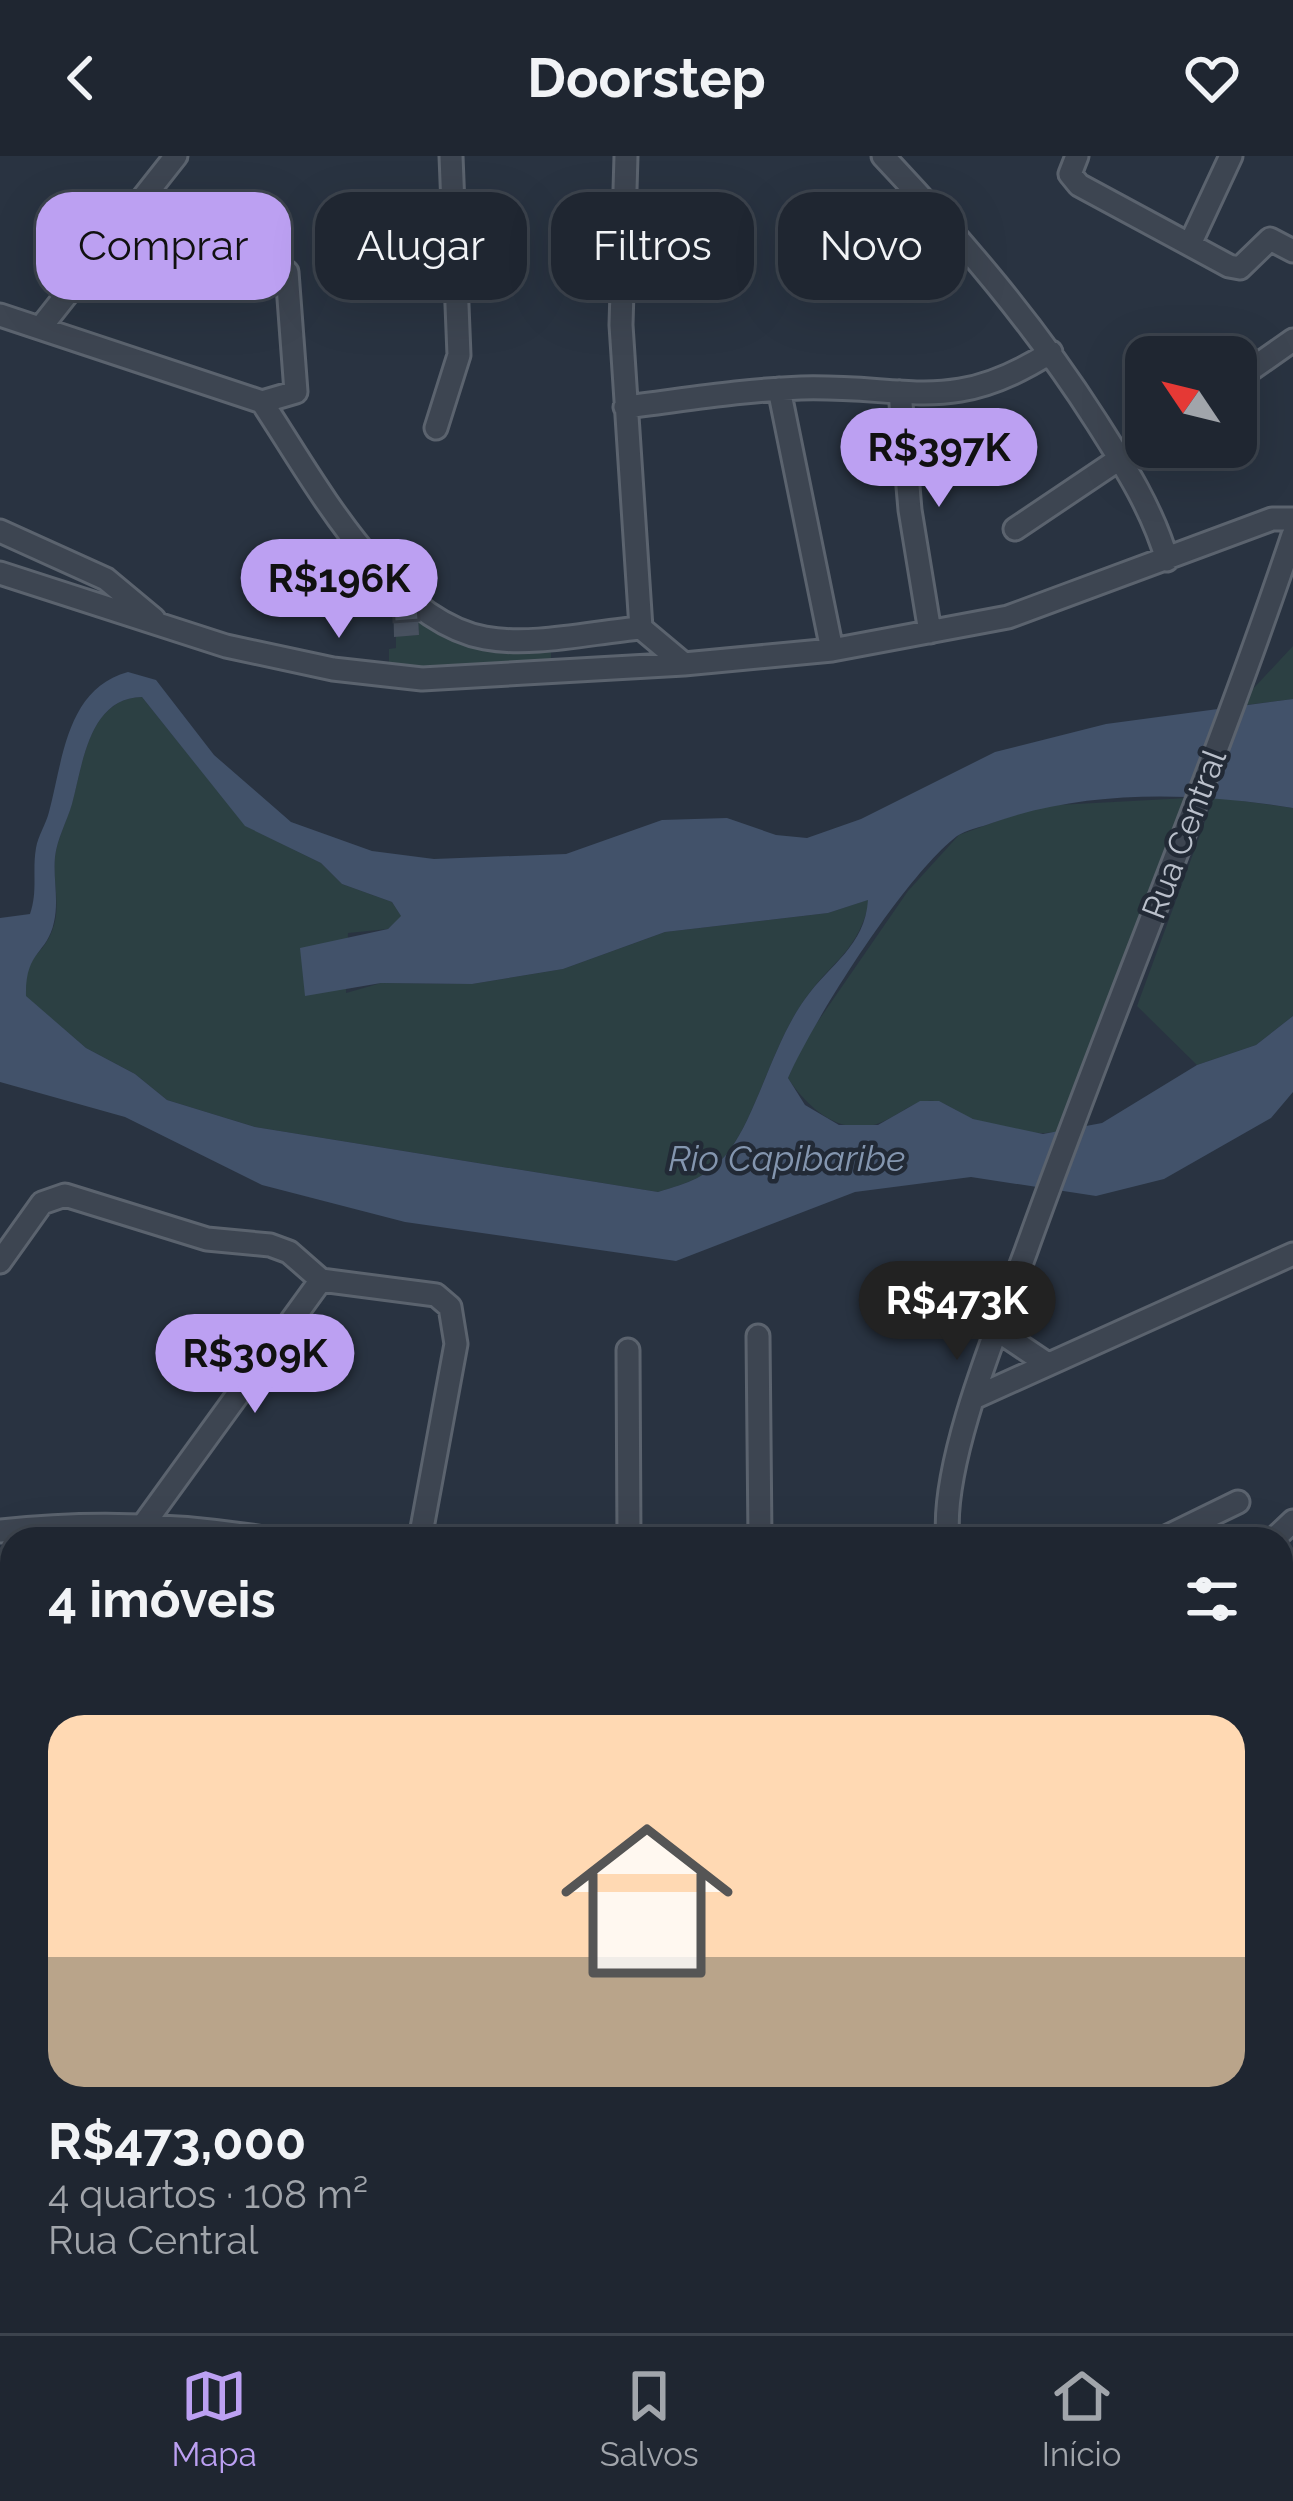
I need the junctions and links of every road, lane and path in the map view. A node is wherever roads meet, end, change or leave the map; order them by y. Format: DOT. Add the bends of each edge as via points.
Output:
graph roads {
  1 [pos="176,156"];
  2 [pos="451,156"];
  3 [pos="626,156"];
  4 [pos="883,156"];
  5 [pos="1231,156"];
  6 [pos="1073,165"];
  7 [pos="1190,244"];
  8 [pos="1293,250"];
  9 [pos="289,300"];
  10 [pos="0,315"];
  11 [pos="40,327"];
  12 [pos="1293,340"];
  13 [pos="1052,352"];
  14 [pos="1257,365"];
  15 [pos="779,389"];
  16 [pos="900,392"];
  17 [pos="262,402"];
  18 [pos="625,407"];
  19 [pos="436,428"];
  20 [pos="1125,456"];
  21 [pos="1120,459"];
  22 [pos="1293,519"];
  23 [pos="1015,529"];
  24 [pos="0,531"];
  25 [pos="1293,535"];
  26 [pos="1167,560"];
  27 [pos="0,573"];
  28 [pos="163,627"];
  29 [pos="641,628"];
  30 [pos="930,632"];
  31 [pos="832,650"];
  32 [pos="684,664"];
  33 [pos="1293,1254"];
  34 [pos="0,1262"];
  35 [pos="321,1280"];
  36 [pos="997,1330"];
  37 [pos="758,1336"];
  38 [pos="628,1350"];
  39 [pos="1046,1363"];
  40 [pos="976,1397"];
  41 [pos="1238,1502"];
  42 [pos="144,1524"];
  43 [pos="36,1527"];
  44 [pos="169,1527"];
  45 [pos="422,1527"];
  46 [pos="629,1527"];
  47 [pos="760,1527"];
  48 [pos="949,1527"];
  49 [pos="1187,1527"];
  1 -- 11 [label="street"];
  2 -- 19 [label="street" via="460,355"];
  3 -- 18 [label="street"];
  4 -- 13 [label="street" via="988,268"];
  5 -- 7 [label="street"];
  6 -- 7 [label="street" via="1079,185"];
  7 -- 8 [label="street" via="1240,268 1270,239"];
  9 -- 17 [label="street" via="296,392"];
  10 -- 11 [label="street"];
  11 -- 17 [label="street"];
  12 -- 14 [label="street"];
  13 -- 16 [label="street" via="968,392"];
  13 -- 21 [label="street"];
  15 -- 16 [label="street"];
  15 -- 18 [label="street"];
  15 -- 31 [label="street"];
  16 -- 30 [label="street"];
  17 -- 29 [label="street" via="330,508 421,606 498,640"];
  18 -- 29 [label="street"];
  20 -- 21 [label="street"];
  21 -- 23 [label="street"];
  21 -- 26 [label="street"];
  22 -- 26 [label="street" via="1272,519"];
  24 -- 28 [label="street" via="106,579"];
  25 -- 36 [label="street, Rua Central"];
  26 -- 30 [label="street" via="1008,617"];
  27 -- 28 [label="street"];
  28 -- 32 [label="street" via="333,669 422,679"];
  29 -- 32 [label="street"];
  30 -- 31 [label="street"];
  31 -- 32 [label="street"];
  33 -- 39 [label="street"];
  34 -- 35 [label="street" via="52,1198 90,1199 207,1239 270,1245"];
  35 -- 42 [label="street"];
  35 -- 45 [label="street" via="436,1295 450,1307 456,1345"];
  36 -- 39 [label="street"];
  36 -- 40 [label="street"];
  37 -- 47 [label="street"];
  38 -- 46 [label="street"];
  39 -- 40 [label="street"];
  40 -- 48 [label="street" via="952,1482"];
  41 -- 49 [label="street"];
  42 -- 43 [label="street"];
  42 -- 44 [label="street"];
}
